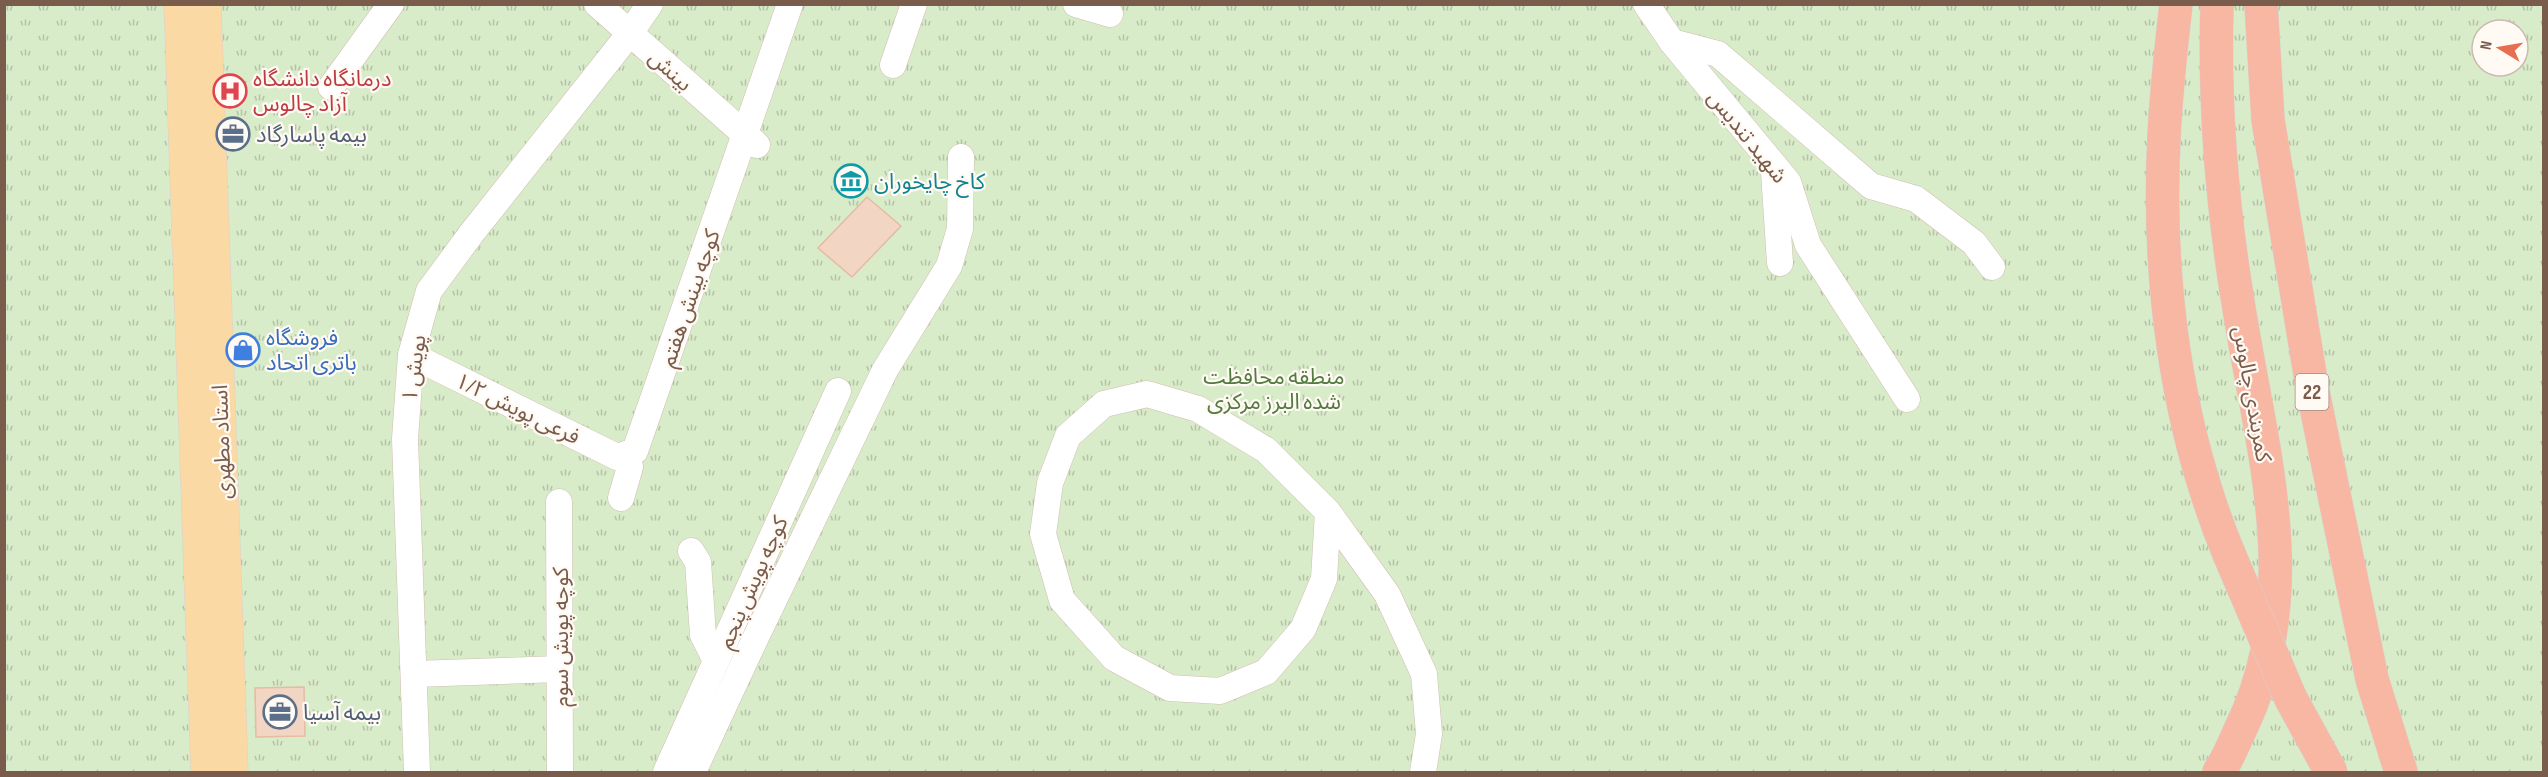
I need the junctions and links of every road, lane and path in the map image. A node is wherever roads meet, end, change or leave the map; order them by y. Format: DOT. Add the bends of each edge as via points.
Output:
graph roads {
  1 [pos="180,4"];
  2 [pos="205,4"];
  3 [pos="391,4"];
  4 [pos="597,4"];
  5 [pos="650,4"];
  6 [pos="790,4"];
  7 [pos="914,4"];
  8 [pos="1076,4"];
  9 [pos="1646,4"];
  10 [pos="2176,4"];
  11 [pos="2217,4"];
  12 [pos="2261,4"];
  13 [pos="1110,14"];
  14 [pos="630,33"];
  15 [pos="1672,42"];
  16 [pos="893,65"];
  17 [pos="331,87"];
  18 [pos="752,141"];
  19 [pos="961,157"];
  20 [pos="1773,165"];
  21 [pos="1780,263"];
  22 [pos="1992,267"];
  23 [pos="411,355"];
  24 [pos="838,391"];
  25 [pos="1907,399"];
  26 [pos="627,454"];
  27 [pos="621,498"];
  28 [pos="559,502"];
  29 [pos="1328,512"];
  30 [pos="691,550"];
  31 [pos="716,661"];
  32 [pos="560,669"];
  33 [pos="414,674"];
  34 [pos="207,772"];
  35 [pos="232,772"];
  36 [pos="417,772"];
  37 [pos="560,772"];
  38 [pos="666,772"];
  39 [pos="693,772"];
  40 [pos="1423,772"];
  41 [pos="2218,772"];
  42 [pos="2331,772"];
  43 [pos="2401,772"];
  1 -- 34 [label="main road, استاد مطهری"];
  2 -- 35 [label="main road, استاد مطهری"];
  3 -- 17 [label="street"];
  4 -- 14 [label="street, بینش"];
  5 -- 14 [label="street, پویش ۱"];
  6 -- 18 [label="street"];
  7 -- 16 [label="street"];
  8 -- 13 [label="street"];
  9 -- 15 [label="street, شهید تندیس"];
  10 -- 42 [label="highway, bridge" via="2164,137 2163,223 2168,309 2184,407 2218,528 2291,699"];
  11 -- 41 [label="highway, کمربندی چالوس" via="2223,181 2277,568 2275,609 2261,678 2253,703"];
  12 -- 43 [label="highway, 22" via="2268,120 2313,393 2372,679"];
  14 -- 18 [label="street, بینش"];
  14 -- 23 [label="street, پویش ۱" via="429,291"];
  15 -- 20 [label="street, شهید تندیس"];
  15 -- 22 [label="street" via="1718,54 1870,186 1916,199 1974,243"];
  18 -- 26 [label="street, کوچه بینش هفتم" via="635,451"];
  19 -- 39 [label="street" via="960,229 949,266 885,370"];
  20 -- 21 [label="street"];
  20 -- 25 [label="street, شهید تندیس" via="1788,183 1808,245"];
  23 -- 26 [label="street, فرعی پویش ۱/۲" via="617,457"];
  23 -- 33 [label="street, پویش ۱" via="405,439"];
  24 -- 31 [label="street, کوچه پویش پنجم"];
  26 -- 27 [label="street" via="630,468"];
  28 -- 32 [label="street, کوچه پویش سوم"];
  29 -- 29 [label="street" via="1266,450 1198,409 1148,394 1104,404 1068,436 1050,483 1043,534 1062,600 1114,658 1170,688 1220,691 1266,672 1303,629 1323,579"];
  29 -- 40 [label="street" via="1387,594 1424,674 1428,734"];
  30 -- 31 [label="street" via="698,562 703,635"];
  31 -- 38 [label="street, کوچه پویش پنجم"];
  32 -- 33 [label="street"];
  32 -- 37 [label="street, کوچه پویش سوم"];
  33 -- 36 [label="street, پویش ۱"];
}
